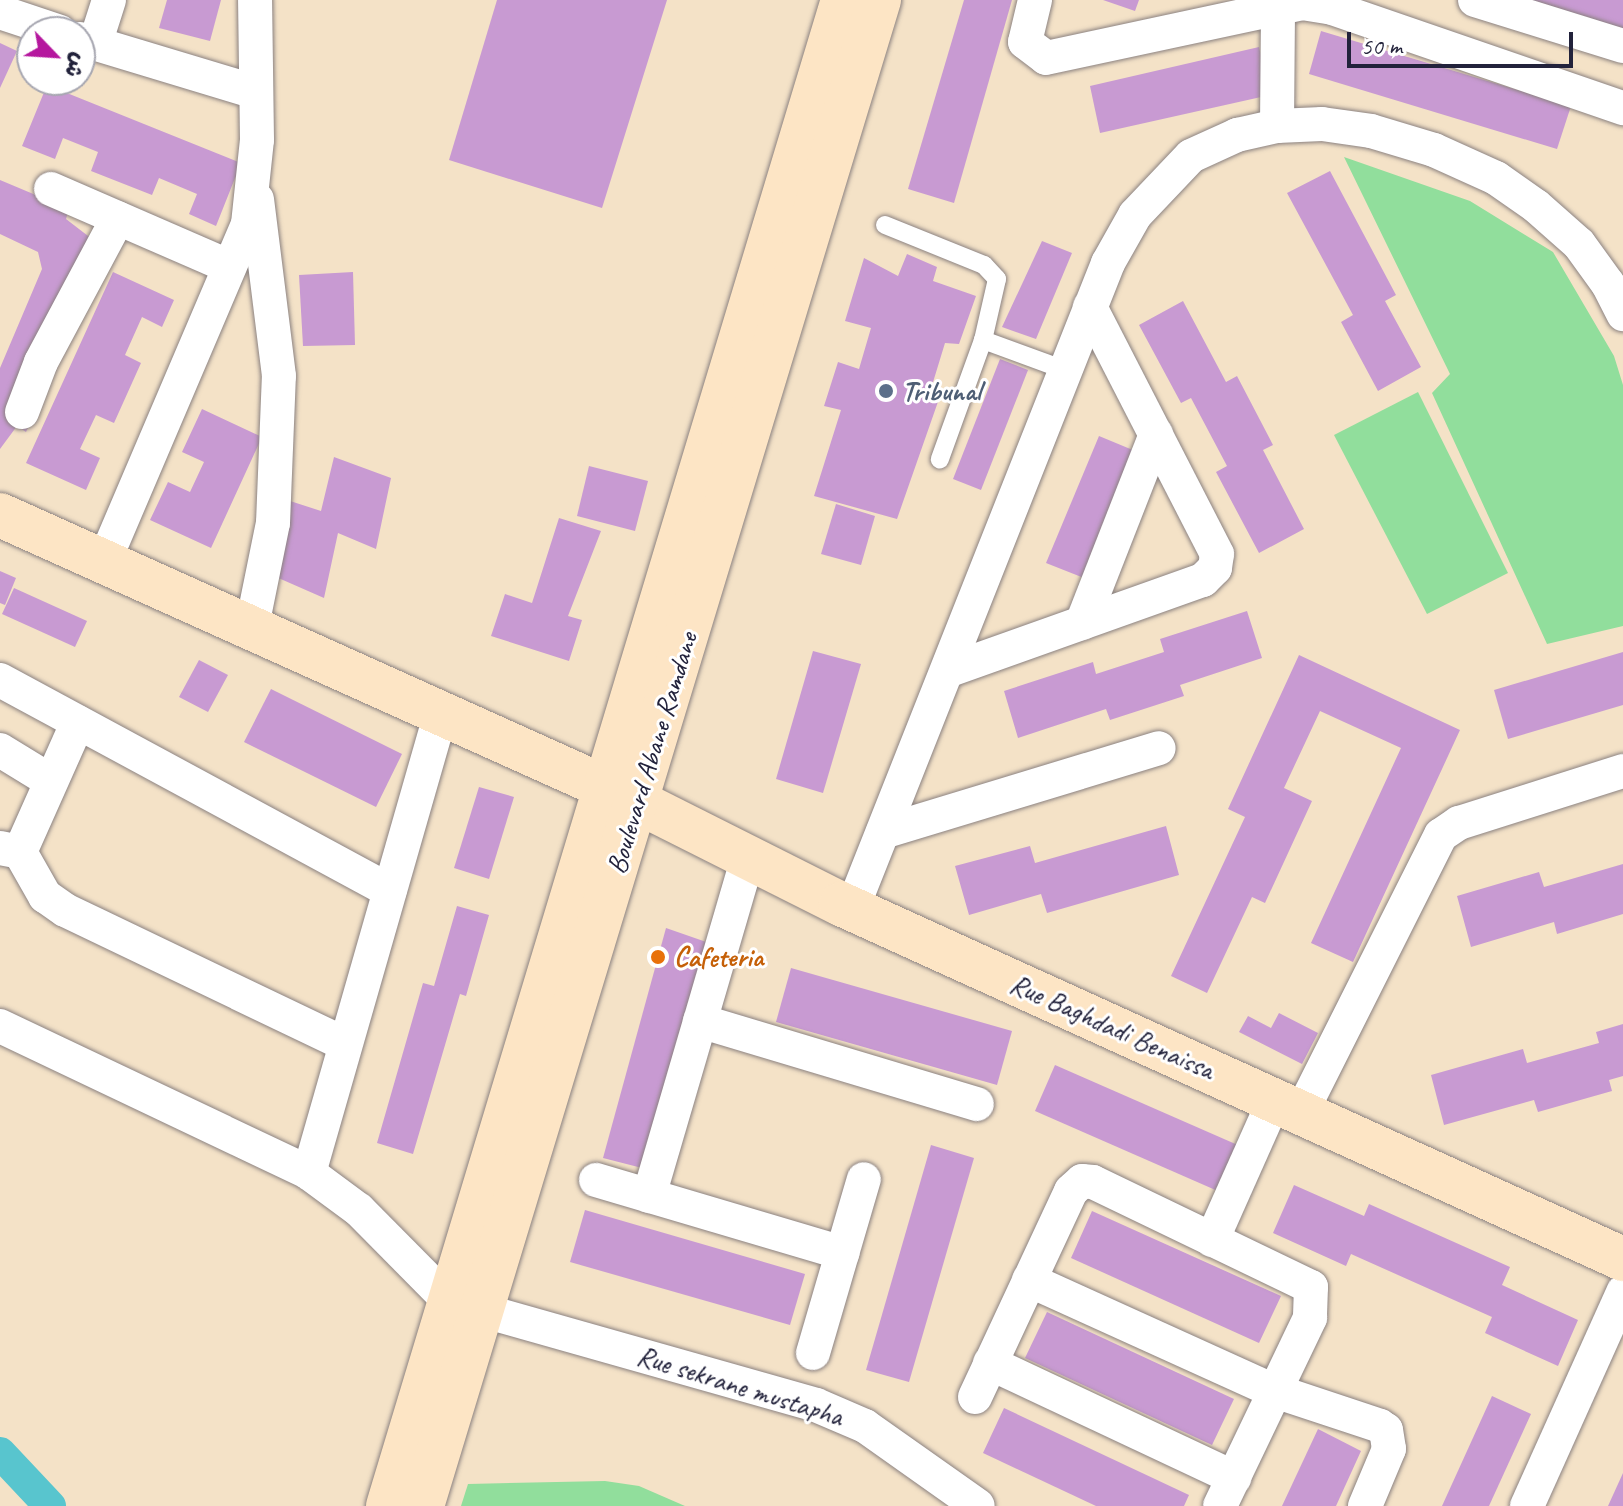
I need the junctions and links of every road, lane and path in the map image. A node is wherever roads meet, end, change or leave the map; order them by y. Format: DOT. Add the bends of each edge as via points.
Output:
graph roads {
  1 [pos="109,0"];
  2 [pos="255,0"];
  3 [pos="843,0"];
  4 [pos="879,0"];
  5 [pos="1035,0"];
  6 [pos="1475,0"];
  7 [pos="1277,3"];
  8 [pos="1170,16"];
  9 [pos="96,24"];
  10 [pos="96,44"];
  11 [pos="1623,46"];
  12 [pos="255,92"];
  13 [pos="1623,108"];
  14 [pos="1277,126"];
  15 [pos="51,189"];
  16 [pos="255,191"];
  17 [pos="118,218"];
  18 [pos="885,225"];
  19 [pos="228,266"];
  20 [pos="1090,307"];
  21 [pos="1623,314"];
  22 [pos="983,340"];
  23 [pos="1065,370"];
  24 [pos="22,412"];
  25 [pos="1156,434"];
  26 [pos="940,459"];
  27 [pos="0,515"];
  28 [pos="103,564"];
  29 [pos="1082,623"];
  30 [pos="251,631"];
  31 [pos="947,671"];
  32 [pos="0,680"];
  33 [pos="440,717"];
  34 [pos="78,722"];
  35 [pos="1159,748"];
  36 [pos="0,750"];
  37 [pos="1623,771"];
  38 [pos="49,780"];
  39 [pos="621,797"];
  40 [pos="883,832"];
  41 [pos="10,850"];
  42 [pos="748,857"];
  43 [pos="390,891"];
  44 [pos="852,909"];
  45 [pos="700,1021"];
  46 [pos="0,1026"];
  47 [pos="345,1044"];
  48 [pos="977,1104"];
  49 [pos="1288,1107"];
  50 [pos="309,1173"];
  51 [pos="864,1179"];
  52 [pos="596,1180"];
  53 [pos="649,1196"];
  54 [pos="1212,1240"];
  55 [pos="842,1253"];
  56 [pos="1623,1259"];
  57 [pos="1029,1280"];
  58 [pos="1623,1292"];
  59 [pos="465,1306"];
  60 [pos="813,1353"];
  61 [pos="990,1363"];
  62 [pos="1272,1390"];
  63 [pos="975,1397"];
  64 [pos="1227,1492"];
  65 [pos="963,1501"];
  66 [pos="388,1506"];
  67 [pos="422,1506"];
  68 [pos="1365,1506"];
  69 [pos="1527,1506"];
  1 -- 9 [label="street"];
  2 -- 12 [label="street"];
  3 -- 39 [label="main road, Boulevard Abane Ramdane"];
  4 -- 39 [label="main road, Boulevard Abane Ramdane"];
  5 -- 8 [label="street" via="1025,42 1046,58"];
  6 -- 11 [label="street"];
  7 -- 8 [label="street"];
  7 -- 13 [label="street" via="1332,8"];
  7 -- 14 [label="street"];
  10 -- 12 [label="street"];
  12 -- 16 [label="street"];
  14 -- 20 [label="street" via="1237,135 1191,156 1162,183 1135,215"];
  14 -- 21 [label="street" via="1371,131 1434,150 1496,178 1579,244"];
  15 -- 17 [label="street"];
  16 -- 19 [label="street" via="248,224"];
  16 -- 30 [label="street" via="279,376 273,523"];
  17 -- 19 [label="street"];
  17 -- 24 [label="street" via="41,362"];
  18 -- 22 [label="lane" via="990,270 998,292"];
  19 -- 28 [label="street"];
  20 -- 23 [label="street"];
  20 -- 25 [label="street"];
  22 -- 23 [label="lane"];
  22 -- 26 [label="lane"];
  23 -- 31 [label="street"];
  25 -- 29 [label="street"];
  25 -- 29 [label="street" via="1217,554 1215,568 1203,580"];
  27 -- 28 [label="main road, Rue Baghdadi Benaissa"];
  28 -- 30 [label="main road, Rue Baghdadi Benaissa"];
  29 -- 31 [label="street"];
  30 -- 33 [label="main road, Rue Baghdadi Benaissa"];
  31 -- 40 [label="street"];
  32 -- 34 [label="street"];
  33 -- 39 [label="main road, Rue Baghdadi Benaissa"];
  33 -- 43 [label="street"];
  34 -- 38 [label="street"];
  34 -- 43 [label="street"];
  35 -- 40 [label="street"];
  36 -- 38 [label="street"];
  37 -- 49 [label="street" via="1459,823 1441,835"];
  38 -- 41 [label="street"];
  39 -- 42 [label="main road, Rue Baghdadi Benaissa"];
  39 -- 59 [label="main road, Boulevard Abane Ramdane"];
  40 -- 44 [label="street"];
  41 -- 47 [label="street" via="45,896 65,910"];
  42 -- 44 [label="main road, Rue Baghdadi Benaissa"];
  42 -- 45 [label="street"];
  43 -- 47 [label="street"];
  44 -- 49 [label="main road, Rue Baghdadi Benaissa"];
  45 -- 48 [label="street"];
  45 -- 53 [label="street"];
  46 -- 50 [label="street"];
  47 -- 50 [label="street"];
  49 -- 54 [label="street"];
  49 -- 56 [label="main road, Rue Baghdadi Benaissa"];
  50 -- 59 [label="street" via="359,1210"];
  51 -- 55 [label="street"];
  52 -- 53 [label="street"];
  53 -- 55 [label="street"];
  54 -- 57 [label="street" via="1082,1181 1071,1191"];
  54 -- 62 [label="street" via="1311,1287 1310,1318"];
  55 -- 60 [label="street"];
  57 -- 61 [label="street"];
  57 -- 62 [label="street"];
  58 -- 69 [label="street"];
  59 -- 65 [label="street, Rue sekrane mustapha" via="816,1405 865,1426"];
  59 -- 66 [label="main road, Boulevard Abane Ramdane"];
  59 -- 67 [label="main road, Boulevard Abane Ramdane"];
  61 -- 63 [label="street"];
  61 -- 64 [label="street"];
  62 -- 64 [label="street"];
  62 -- 68 [label="street" via="1386,1430 1389,1449"];
}
